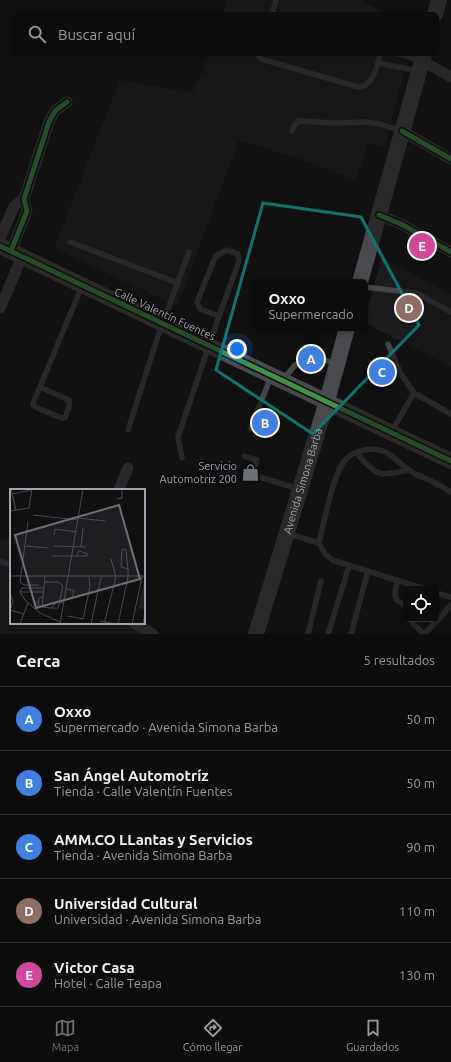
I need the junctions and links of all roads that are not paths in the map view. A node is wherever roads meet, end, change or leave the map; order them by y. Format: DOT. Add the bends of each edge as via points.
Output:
graph roads {
  1 [pos="276,0"];
  2 [pos="439,0"];
  3 [pos="273,12"];
  4 [pos="436,12"];
  5 [pos="259,56"];
  6 [pos="380,56"];
  7 [pos="405,56"];
  8 [pos="422,62"];
  9 [pos="378,63"];
  10 [pos="451,77"];
  11 [pos="67,102"];
  12 [pos="292,131"];
  13 [pos="402,131"];
  14 [pos="451,159"];
  15 [pos="24,199"];
  16 [pos="379,215"];
  17 [pos="0,239"];
  18 [pos="70,242"];
  19 [pos="11,251"];
  20 [pos="188,252"];
  21 [pos="451,252"];
  22 [pos="361,279"];
  23 [pos="178,283"];
  24 [pos="82,286"];
  25 [pos="368,287"];
  26 [pos="0,308"];
  27 [pos="451,312"];
  28 [pos="219,316"];
  29 [pos="163,324"];
  30 [pos="346,331"];
  31 [pos="388,344"];
  32 [pos="209,346"];
  33 [pos="337,364"];
  34 [pos="277,378"];
  35 [pos="40,387"];
  36 [pos="414,394"];
  37 [pos="327,400"];
  38 [pos="451,414"];
  39 [pos="250,429"];
  40 [pos="128,430"];
  41 [pos="392,432"];
  42 [pos="356,453"];
  43 [pos="244,456"];
  44 [pos="182,458"];
  45 [pos="451,461"];
  46 [pos="128,468"];
  47 [pos="408,470"];
  48 [pos="119,489"];
  49 [pos="300,489"];
  50 [pos="451,492"];
  51 [pos="286,533"];
  52 [pos="319,543"];
  53 [pos="0,561"];
  54 [pos="10,565"];
  55 [pos="349,566"];
  56 [pos="368,571"];
  57 [pos="397,580"];
  58 [pos="321,581"];
  59 [pos="416,586"];
  60 [pos="439,594"];
  61 [pos="451,598"];
  62 [pos="403,604"];
  63 [pos="451,605"];
  64 [pos="439,617"];
  65 [pos="412,622"];
  66 [pos="434,622"];
  67 [pos="136,624"];
  68 [pos="153,634"];
  69 [pos="256,634"];
  70 [pos="308,634"];
  71 [pos="328,634"];
  72 [pos="351,634"];
  73 [pos="424,634"];
  1 -- 3 [label="lane"];
  2 -- 4 [label="main road"];
  5 -- 9 [label="lane" via="261,59 358,88 370,82"];
  6 -- 9 [label="lane"];
  7 -- 8 [label="lane"];
  8 -- 9 [label="lane"];
  8 -- 10 [label="street"];
  8 -- 13 [label="main road"];
  11 -- 15 [label="street" via="55,111 49,122"];
  12 -- 13 [label="lane" via="299,121 367,122"];
  13 -- 14 [label="street"];
  13 -- 16 [label="main road"];
  15 -- 17 [label="street" via="14,206"];
  15 -- 19 [label="street" via="27,211"];
  16 -- 21 [label="street" via="401,224"];
  16 -- 22 [label="main road"];
  18 -- 23 [label="lane"];
  19 -- 24 [label="main road, Calle Valentín Fuentes"];
  19 -- 26 [label="street"];
  20 -- 23 [label="lane"];
  23 -- 29 [label="lane"];
  24 -- 29 [label="main road, Calle Valentín Fuentes"];
  24 -- 35 [label="lane"];
  25 -- 27 [label="lane" via="416,293"];
  28 -- 28 [label="lane" via="239,261 238,254 227,250 216,256 197,302 200,309"];
  28 -- 32 [label="lane"];
  29 -- 32 [label="main road, Calle Valentín Fuentes"];
  29 -- 40 [label="lane"];
  30 -- 33 [label="main road, Avenida Simona Barba"];
  31 -- 36 [label="lane" via="401,374"];
  32 -- 34 [label="main road, Calle Valentín Fuentes"];
  32 -- 44 [label="lane" via="178,437"];
  33 -- 34 [label="lane" via="322,359 295,365"];
  33 -- 37 [label="main road, Avenida Simona Barba"];
  34 -- 37 [label="main road, Calle Valentín Fuentes"];
  34 -- 39 [label="lane"];
  35 -- 35 [label="lane" via="33,404 35,407 65,418 69,400"];
  36 -- 38 [label="lane"];
  36 -- 41 [label="lane"];
  37 -- 41 [label="main road, Calle Valentín Fuentes"];
  37 -- 49 [label="main road, Avenida Simona Barba"];
  41 -- 45 [label="main road, Calle Valentín Fuentes"];
  42 -- 47 [label="lane" via="363,450 379,450 393,457"];
  42 -- 47 [label="lane" via="380,474"];
  42 -- 52 [label="lane" via="346,459 340,469"];
  43 -- 49 [label="lane" via="257,460 253,475"];
  46 -- 48 [label="street"];
  47 -- 50 [label="lane"];
  49 -- 51 [label="main road, Avenida Simona Barba"];
  51 -- 52 [label="lane"];
  51 -- 69 [label="main road, Avenida Simona Barba"];
  52 -- 55 [label="lane" via="328,558"];
  53 -- 54 [label="lane"];
  55 -- 56 [label="lane"];
  55 -- 71 [label="lane"];
  56 -- 57 [label="lane"];
  56 -- 72 [label="lane"];
  57 -- 59 [label="lane"];
  57 -- 62 [label="lane" via="396,600"];
  58 -- 70 [label="lane"];
  60 -- 61 [label="lane"];
  63 -- 64 [label="lane"];
  65 -- 73 [label="lane"];
  66 -- 73 [label="lane"];
  67 -- 68 [label="street"];
}
